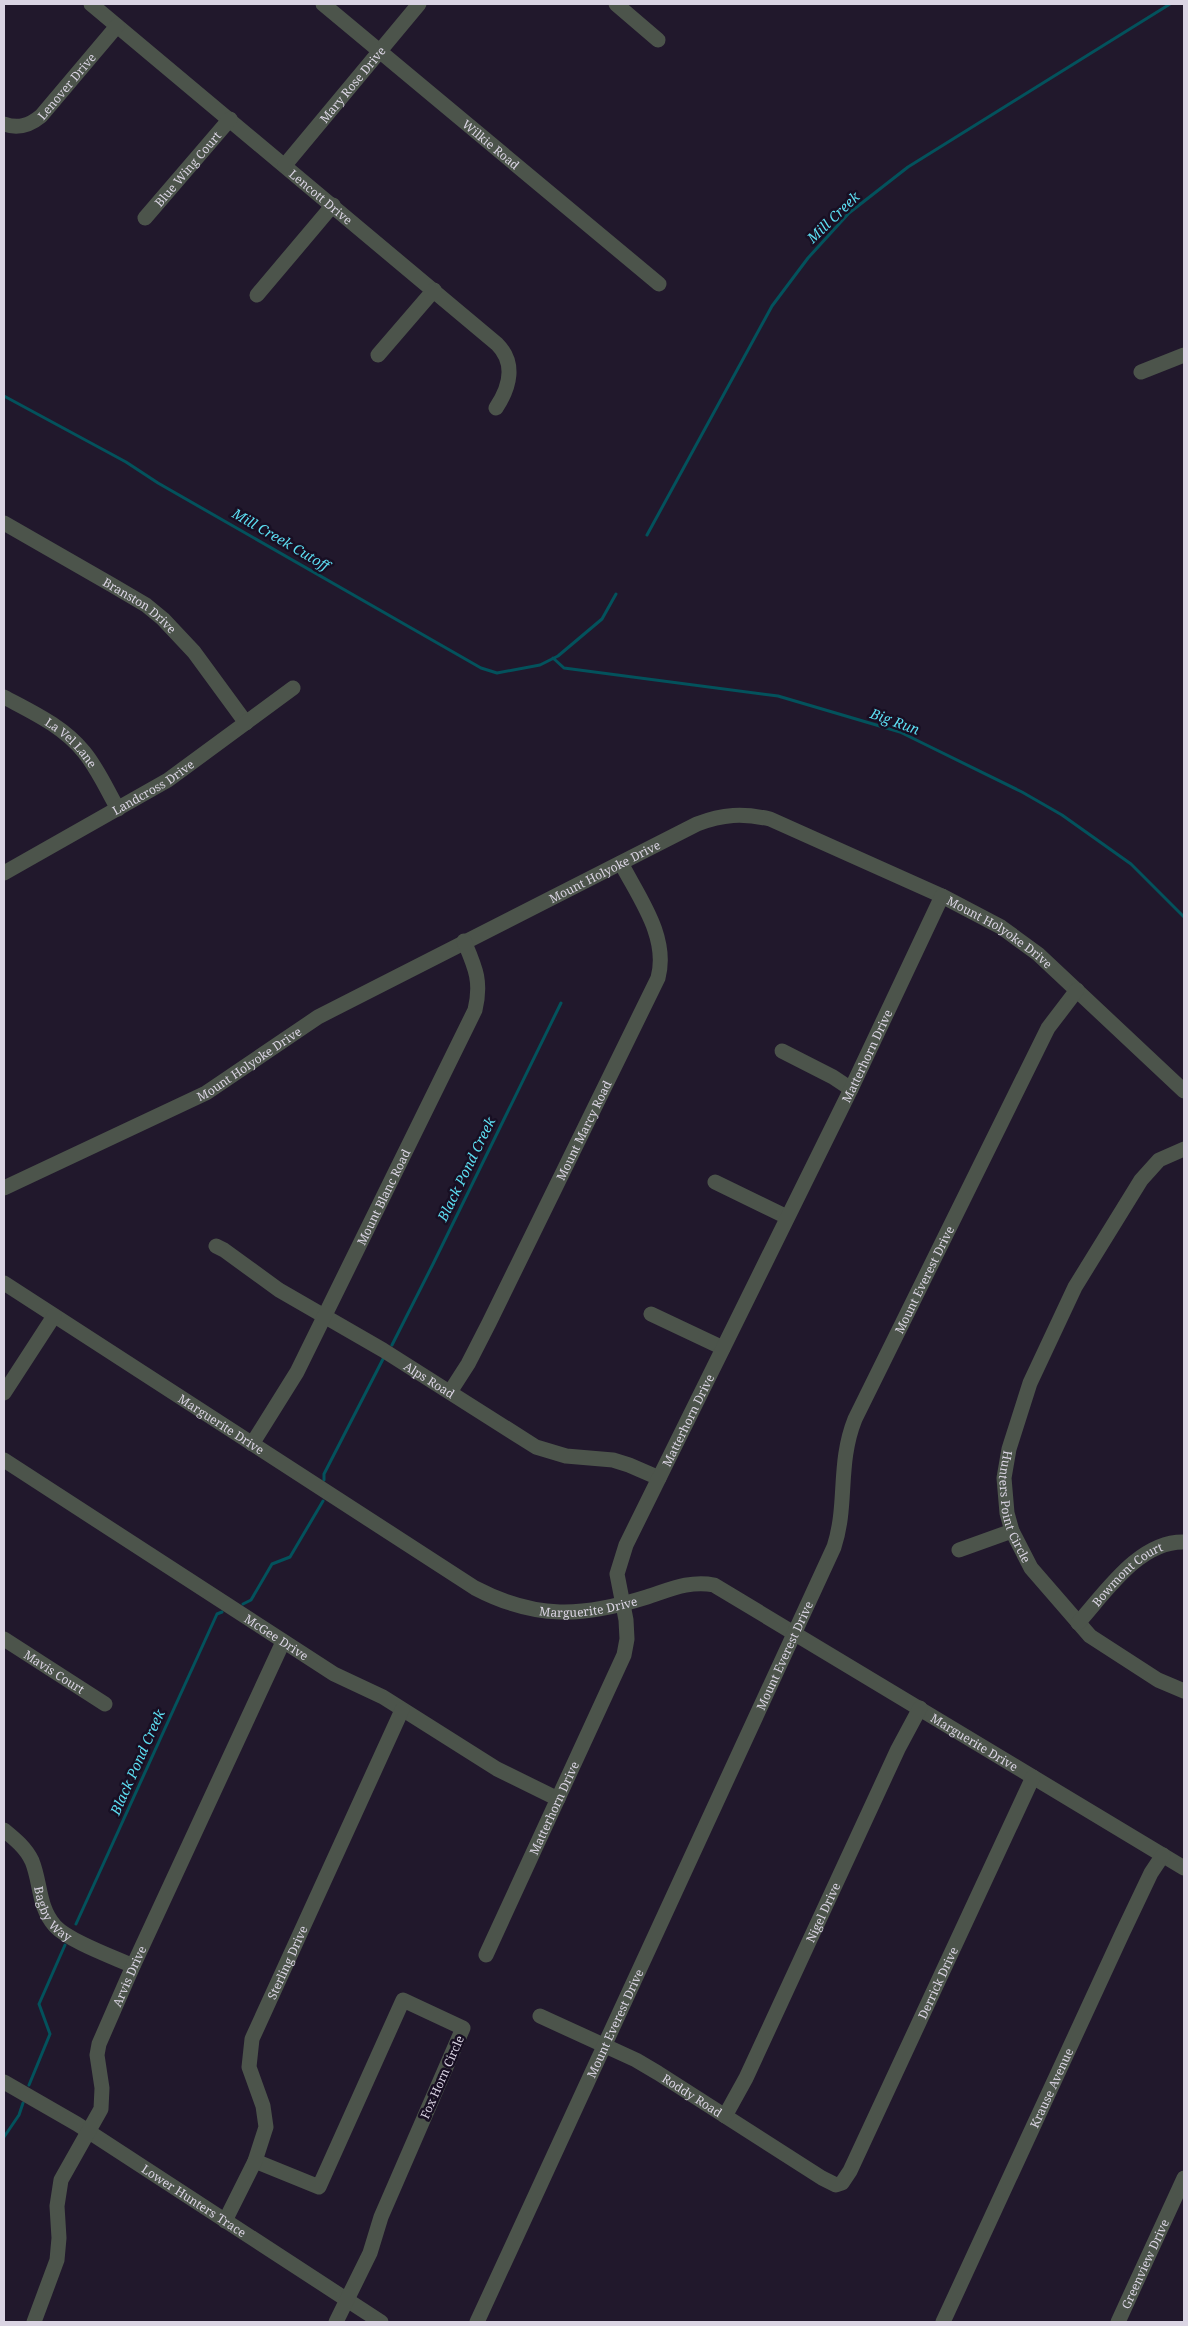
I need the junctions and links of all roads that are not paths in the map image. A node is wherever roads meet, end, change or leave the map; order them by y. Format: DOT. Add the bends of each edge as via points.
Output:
graph roads {
  1 [pos="91,4"];
  2 [pos="323,4"];
  3 [pos="419,4"];
  4 [pos="616,4"];
  5 [pos="117,26"];
  6 [pos="658,40"];
  7 [pos="380,52"];
  8 [pos="230,119"];
  9 [pos="4,124"];
  10 [pos="285,165"];
  11 [pos="332,205"];
  12 [pos="145,218"];
  13 [pos="659,284"];
  14 [pos="434,290"];
  15 [pos="257,295"];
  16 [pos="378,355"];
  17 [pos="1184,355"];
  18 [pos="1141,372"];
  19 [pos="496,408"];
  20 [pos="4,522"];
  21 [pos="293,688"];
  22 [pos="4,697"];
  23 [pos="246,723"];
  24 [pos="118,809"];
  25 [pos="621,862"];
  26 [pos="4,872"];
  27 [pos="942,896"];
  28 [pos="464,941"];
  29 [pos="1077,990"];
  30 [pos="782,1051"];
  31 [pos="851,1089"];
  32 [pos="1184,1091"];
  33 [pos="1184,1148"];
  34 [pos="715,1182"];
  35 [pos="4,1188"];
  36 [pos="788,1218"];
  37 [pos="216,1246"];
  38 [pos="4,1284"];
  39 [pos="651,1314"];
  40 [pos="54,1316"];
  41 [pos="325,1316"];
  42 [pos="723,1348"];
  43 [pos="450,1392"];
  44 [pos="4,1393"];
  45 [pos="252,1444"];
  46 [pos="4,1460"];
  47 [pos="659,1478"];
  48 [pos="1012,1531"];
  49 [pos="1184,1542"];
  50 [pos="960,1550"];
  51 [pos="623,1604"];
  52 [pos="1078,1623"];
  53 [pos="796,1632"];
  54 [pos="4,1639"];
  55 [pos="283,1642"];
  56 [pos="1184,1691"];
  57 [pos="105,1704"];
  58 [pos="920,1708"];
  59 [pos="402,1710"];
  60 [pos="1034,1777"];
  61 [pos="558,1799"];
  62 [pos="4,1830"];
  63 [pos="1163,1855"];
  64 [pos="1184,1868"];
  65 [pos="486,1955"];
  66 [pos="133,1966"];
  67 [pos="540,2016"];
  68 [pos="605,2046"];
  69 [pos="4,2082"];
  70 [pos="725,2116"];
  71 [pos="88,2132"];
  72 [pos="255,2161"];
  73 [pos="1184,2178"];
  74 [pos="839,2184"];
  75 [pos="225,2221"];
  76 [pos="347,2302"];
  77 [pos="34,2322"];
  78 [pos="336,2322"];
  79 [pos="381,2322"];
  80 [pos="478,2322"];
  81 [pos="943,2322"];
  82 [pos="1118,2322"];
  1 -- 5 [label="street, Lencott Drive"];
  2 -- 7 [label="street, Wilkie Road"];
  3 -- 7 [label="street, Mary Rose Drive"];
  4 -- 6 [label="street"];
  5 -- 8 [label="street, Lencott Drive"];
  5 -- 9 [label="street, Lenover Drive" via="41,116 18,128"];
  7 -- 10 [label="street, Mary Rose Drive"];
  7 -- 13 [label="street, Wilkie Road"];
  8 -- 10 [label="street, Lencott Drive"];
  8 -- 12 [label="street, Blue Wing Court"];
  10 -- 11 [label="street, Lencott Drive"];
  11 -- 14 [label="street, Lencott Drive"];
  11 -- 15 [label="street"];
  14 -- 16 [label="street"];
  14 -- 19 [label="street, Lencott Drive" via="507,356 510,367 508,381 502,401"];
  17 -- 18 [label="street"];
  20 -- 23 [label="street, Branston Drive" via="163,618 194,652"];
  21 -- 23 [label="street, Landcross Drive"];
  22 -- 24 [label="street, La Vel Lane" via="50,722 77,744"];
  23 -- 24 [label="street, Landcross Drive" via="168,780"];
  24 -- 26 [label="street, Landcross Drive"];
  25 -- 27 [label="street, Mount Holyoke Drive" via="714,818 751,815 786,826"];
  25 -- 28 [label="street, Mount Holyoke Drive"];
  25 -- 43 [label="street, Mount Marcy Road" via="656,934 662,960 658,978 489,1323"];
  27 -- 29 [label="street, Mount Holyoke Drive" via="990,920 1023,942"];
  27 -- 31 [label="street, Matterhorn Drive"];
  28 -- 35 [label="street, Mount Holyoke Drive" via="318,1017 206,1093"];
  28 -- 41 [label="street, Mount Blanc Road" via="478,979 479,995 475,1010"];
  29 -- 32 [label="street, Mount Holyoke Drive"];
  29 -- 53 [label="street, Mount Everest Drive" via="1048,1028 855,1419 844,1452 840,1529"];
  30 -- 31 [label="street"];
  31 -- 36 [label="street, Matterhorn Drive"];
  33 -- 48 [label="street, Hunters Point Circle" via="1160,1160 1141,1180 1075,1286 1030,1383 1006,1459 1004,1495"];
  34 -- 36 [label="street"];
  36 -- 42 [label="street, Matterhorn Drive"];
  37 -- 41 [label="street, Alps Road" via="279,1290"];
  38 -- 40 [label="street, Marguerite Drive"];
  39 -- 42 [label="street"];
  40 -- 44 [label="street"];
  40 -- 45 [label="street, Marguerite Drive"];
  41 -- 43 [label="street, Alps Road"];
  41 -- 45 [label="street, Mount Blanc Road" via="298,1372"];
  42 -- 47 [label="street, Matterhorn Drive"];
  43 -- 47 [label="street, Alps Road" via="544,1450 566,1456 613,1460"];
  45 -- 51 [label="street, Marguerite Drive" via="494,1598 531,1610 559,1613 582,1613"];
  46 -- 55 [label="street, McGee Drive"];
  47 -- 51 [label="street, Matterhorn Drive" via="620,1560 618,1581"];
  48 -- 50 [label="street"];
  48 -- 52 [label="street, Hunters Point Circle" via="1031,1568"];
  49 -- 52 [label="street, Bowmont Court" via="1154,1548 1139,1557"];
  51 -- 53 [label="street, Marguerite Drive" via="681,1586 705,1583 726,1590"];
  51 -- 61 [label="street, Matterhorn Drive" via="627,1639 624,1654"];
  52 -- 56 [label="street, Hunters Point Circle" via="1090,1636 1158,1680"];
  53 -- 58 [label="street, Marguerite Drive"];
  53 -- 68 [label="street, Mount Everest Drive"];
  54 -- 57 [label="street, Mavis Court"];
  55 -- 59 [label="street, McGee Drive"];
  55 -- 66 [label="street, Arvis Drive"];
  58 -- 60 [label="street, Marguerite Drive"];
  58 -- 70 [label="street, Nigel Drive" via="746,2078"];
  59 -- 61 [label="street, McGee Drive" via="497,1769"];
  59 -- 72 [label="street, Sterling Drive" via="252,2040 249,2067 263,2106 266,2127"];
  60 -- 63 [label="street, Marguerite Drive"];
  60 -- 74 [label="street, Derrick Drive" via="850,2171"];
  61 -- 65 [label="street, Matterhorn Drive"];
  62 -- 66 [label="street, Bagby Way" via="32,1862 43,1906 55,1926 72,1938"];
  63 -- 64 [label="street, Marguerite Drive"];
  63 -- 81 [label="street, Krause Avenue" via="1117,1943"];
  66 -- 71 [label="street, Arvis Drive" via="98,2049 102,2102"];
  67 -- 68 [label="street, Roddy Road"];
  68 -- 70 [label="street, Roddy Road" via="658,2073"];
  68 -- 80 [label="street, Mount Everest Drive"];
  69 -- 71 [label="street, Lower Hunters Trace"];
  70 -- 74 [label="street, Roddy Road" via="822,2178"];
  71 -- 75 [label="street, Lower Hunters Trace"];
  71 -- 77 [label="street, Arvis Drive" via="61,2180 57,2206 57,2260"];
  72 -- 75 [label="street, Sterling Drive"];
  72 -- 76 [label="street, Fox Horn Circle" via="319,2187 403,2000 464,2028"];
  73 -- 82 [label="street, Greenview Drive"];
  75 -- 76 [label="street, Lower Hunters Trace"];
  76 -- 78 [label="street"];
  76 -- 79 [label="street, Lower Hunters Trace"];
}
